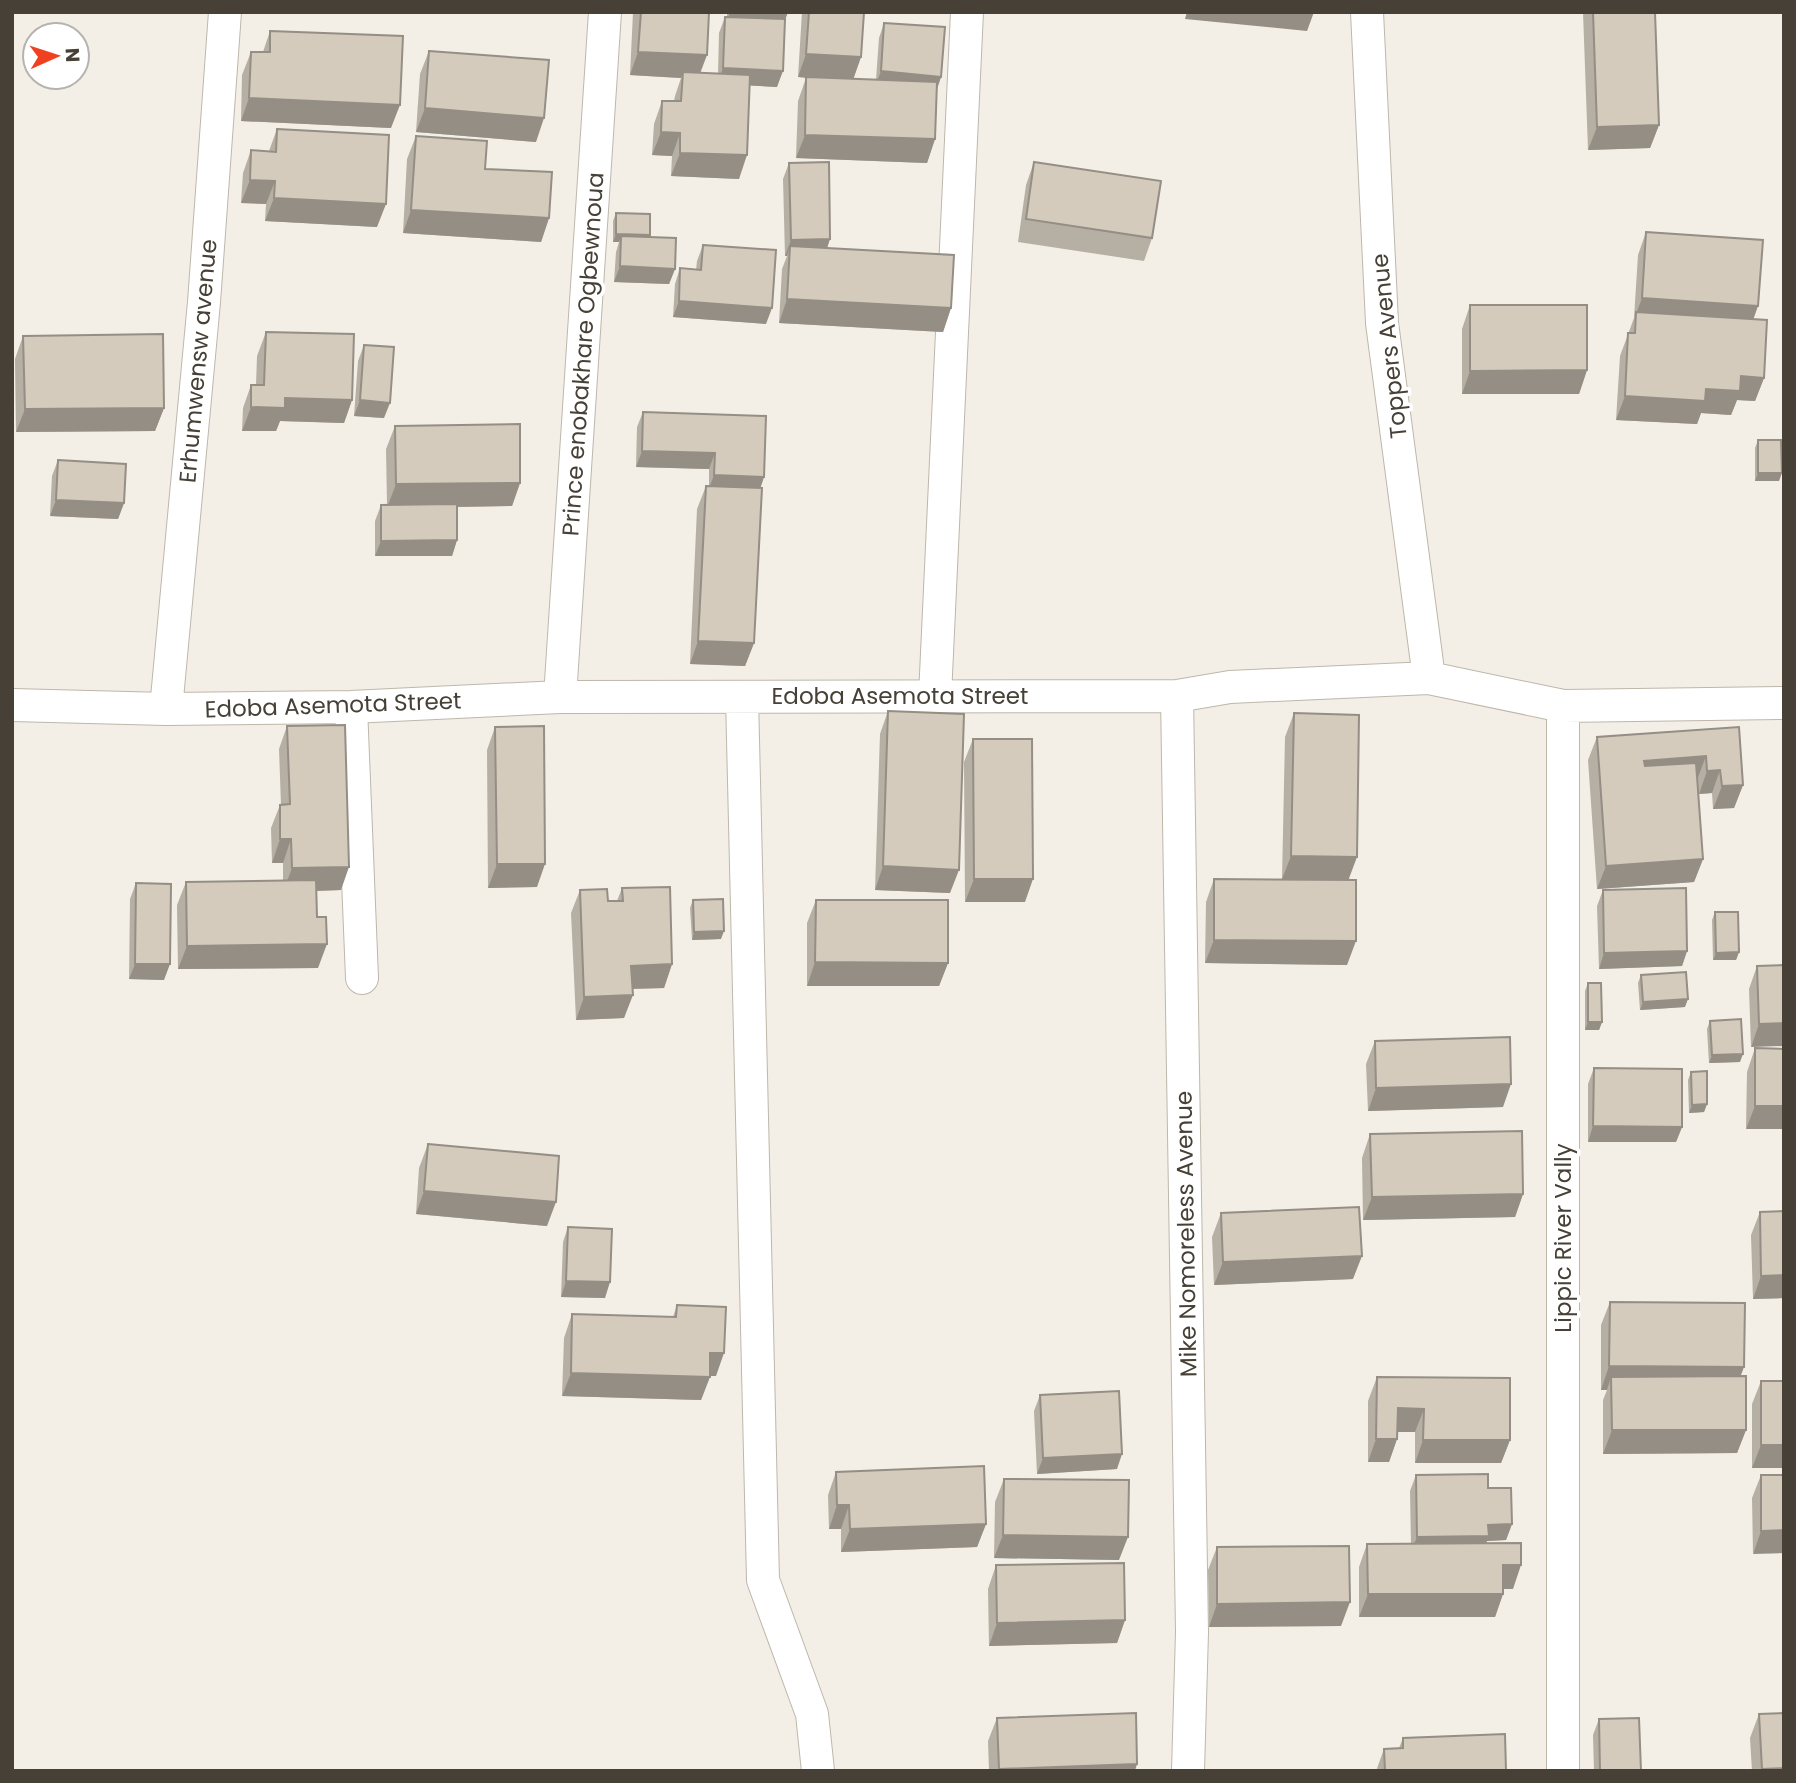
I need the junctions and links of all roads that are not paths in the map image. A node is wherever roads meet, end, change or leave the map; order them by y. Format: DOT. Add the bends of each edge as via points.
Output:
graph roads {
  1 [pos="225,12"];
  2 [pos="605,12"];
  3 [pos="967,12"];
  4 [pos="1367,12"];
  5 [pos="1429,678"];
  6 [pos="935,696"];
  7 [pos="1177,696"];
  8 [pos="560,697"];
  9 [pos="742,697"];
  10 [pos="1784,703"];
  11 [pos="12,705"];
  12 [pos="1563,706"];
  13 [pos="351,707"];
  14 [pos="166,709"];
  15 [pos="362,978"];
  16 [pos="818,1771"];
  17 [pos="1188,1771"];
  18 [pos="1563,1771"];
  1 -- 14 [label="street, Erhumwensw avenue" via="204,302"];
  2 -- 8 [label="street, Prince enobakhare Ogbewnoua"];
  3 -- 6 [label="street"];
  4 -- 5 [label="street, Toppers Avenue" via="1382,323"];
  5 -- 7 [label="street, Edoba Asemota Street" via="1230,687"];
  5 -- 12 [label="street, Edoba Asemota Street"];
  6 -- 7 [label="street, Edoba Asemota Street"];
  6 -- 9 [label="street, Edoba Asemota Street"];
  7 -- 17 [label="street, Mike Nomoreless Avenue" via="1192,1632"];
  8 -- 9 [label="street, Edoba Asemota Street"];
  8 -- 13 [label="street, Edoba Asemota Street"];
  9 -- 16 [label="street" via="763,1580 812,1714"];
  10 -- 12 [label="street, Edoba Asemota Street"];
  11 -- 14 [label="street, Edoba Asemota Street"];
  12 -- 18 [label="street, Lippic River Vally"];
  13 -- 14 [label="street, Edoba Asemota Street"];
  13 -- 15 [label="street"];
}
